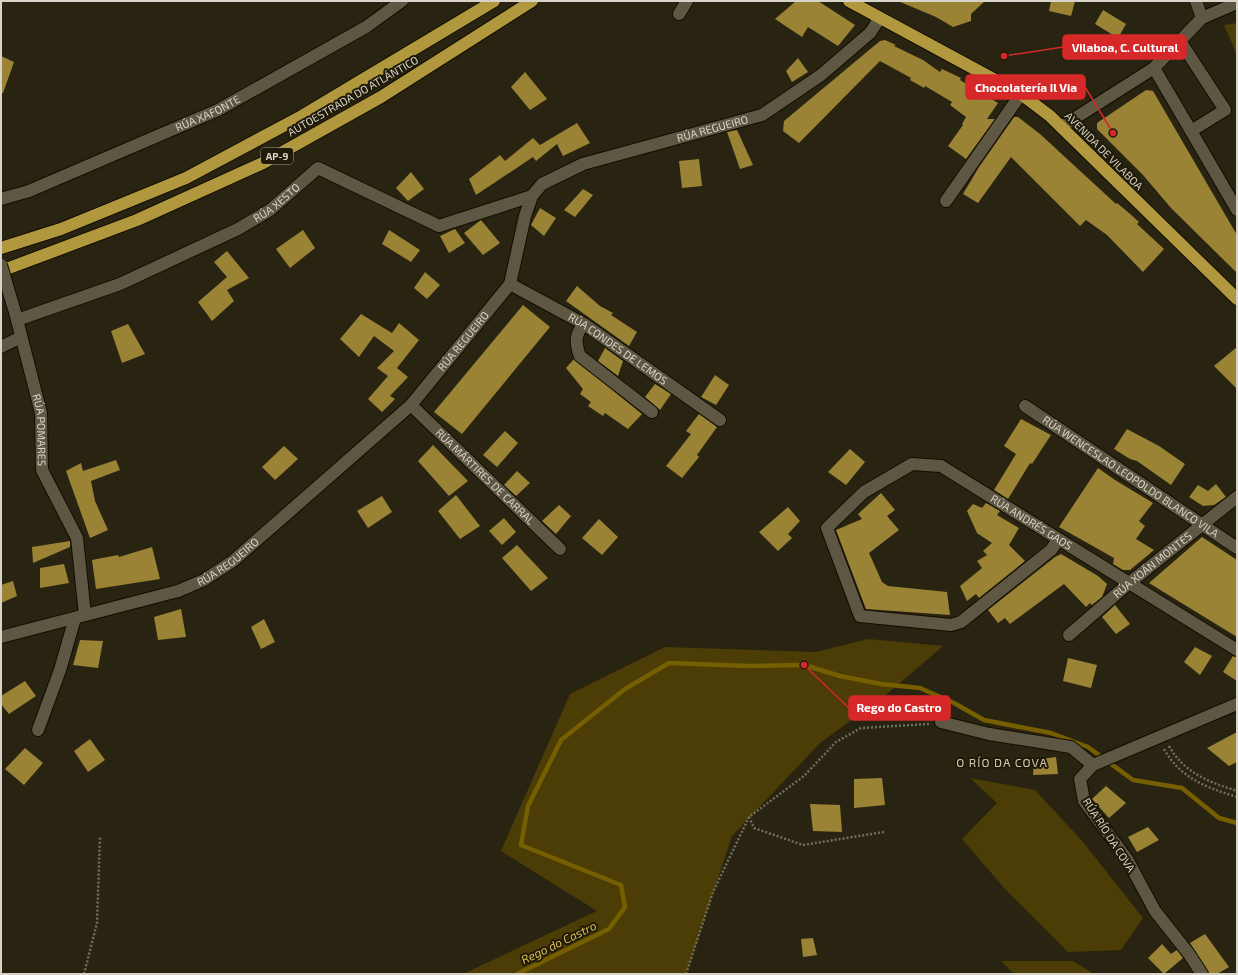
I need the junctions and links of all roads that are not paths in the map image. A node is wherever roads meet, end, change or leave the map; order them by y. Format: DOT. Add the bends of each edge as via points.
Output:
graph roads {
  1 [pos="402,1"];
  2 [pos="494,1"];
  3 [pos="532,1"];
  4 [pos="687,1"];
  5 [pos="849,1"];
  6 [pos="1196,1"];
  7 [pos="1237,3"];
  8 [pos="679,14"];
  9 [pos="880,18"];
  10 [pos="1202,18"];
  11 [pos="1180,41"];
  12 [pos="1154,68"];
  13 [pos="1021,94"];
  14 [pos="1061,127"];
  15 [pos="1191,131"];
  16 [pos="532,196"];
  17 [pos="1,199"];
  18 [pos="946,202"];
  19 [pos="1237,210"];
  20 [pos="1,248"];
  21 [pos="1,265"];
  22 [pos="1,272"];
  23 [pos="510,284"];
  24 [pos="1237,299"];
  25 [pos="15,314"];
  26 [pos="584,324"];
  27 [pos="21,337"];
  28 [pos="1,347"];
  29 [pos="411,405"];
  30 [pos="1025,406"];
  31 [pos="652,412"];
  32 [pos="720,420"];
  33 [pos="1237,497"];
  34 [pos="1202,524"];
  35 [pos="1058,540"];
  36 [pos="1237,548"];
  37 [pos="560,549"];
  38 [pos="1128,584"];
  39 [pos="80,616"];
  40 [pos="1069,635"];
  41 [pos="1,638"];
  42 [pos="1237,650"];
  43 [pos="1237,704"];
  44 [pos="942,722"];
  45 [pos="38,730"];
  46 [pos="1093,765"];
  47 [pos="1202,974"];
  1 -- 17 [label="street, RÚA XAFONTE" via="366,27 218,110 29,191"];
  2 -- 20 [label="highway, AUTOESTRADA DO ATLÁNTICO / AP-9" via="302,116 186,178 61,229"];
  3 -- 22 [label="highway, AUTOESTRADA DO ATLÁNTICO / AP-9" via="381,97 263,163 137,220"];
  4 -- 8 [label="street"];
  5 -- 9 [label="highway, AVENIDA DE VILABOA"];
  6 -- 10 [label="street"];
  7 -- 10 [label="street"];
  9 -- 13 [label="highway, AVENIDA DE VILABOA"];
  9 -- 16 [label="street, RÚA REGUEIRO" via="870,33 821,75 762,115 584,164 542,184"];
  10 -- 11 [label="street"];
  11 -- 12 [label="street"];
  11 -- 15 [label="street" via="1225,110"];
  12 -- 14 [label="street"];
  12 -- 15 [label="street"];
  13 -- 14 [label="highway, AVENIDA DE VILABOA"];
  13 -- 18 [label="street"];
  14 -- 24 [label="highway, AVENIDA DE VILABOA"];
  15 -- 19 [label="street"];
  16 -- 23 [label="street, RÚA REGUEIRO"];
  16 -- 25 [label="street, RÚA XESTO" via="439,226 318,168 270,210 238,229 120,284"];
  21 -- 25 [label="street, RÚA POMARES, bridge"];
  23 -- 26 [label="street, RÚA CONDES DE LEMOS"];
  23 -- 29 [label="street, RÚA REGUEIRO"];
  25 -- 27 [label="street, RÚA POMARES"];
  26 -- 31 [label="street" via="577,332 580,356"];
  26 -- 32 [label="street, RÚA CONDES DE LEMOS"];
  27 -- 28 [label="street"];
  27 -- 39 [label="street, RÚA POMARES" via="41,413 42,470 76,538"];
  29 -- 37 [label="street, RÚA MÁRTIRES DE CARRAL"];
  29 -- 39 [label="street, RÚA REGUEIRO" via="249,548 204,580 178,591"];
  30 -- 34 [label="street, RÚA WENCESLAO LEOPOLDO BLANCO VILA"];
  33 -- 34 [label="street, RÚA XOÁN MONTES"];
  34 -- 36 [label="street, RÚA WENCESLAO LEOPOLDO BLANCO VILA"];
  34 -- 38 [label="street, RÚA XOÁN MONTES"];
  35 -- 35 [label="street, RÚA ANDRÉS GAOS" via="1051,550 961,622 950,625 860,616 827,528 864,492 912,464 941,466"];
  35 -- 38 [label="street, RÚA ANDRÉS GAOS"];
  38 -- 40 [label="street, RÚA XOÁN MONTES"];
  38 -- 42 [label="street, RÚA ANDRÉS GAOS"];
  39 -- 41 [label="street, RÚA REGUEIRO"];
  39 -- 45 [label="street"];
  43 -- 46 [label="street, RÚA RÍO DA COVA"];
  44 -- 46 [label="street" via="996,735 1071,747"];
  46 -- 47 [label="street, RÚA RÍO DA COVA" via="1080,779 1084,801 1127,859 1155,911"];
}
